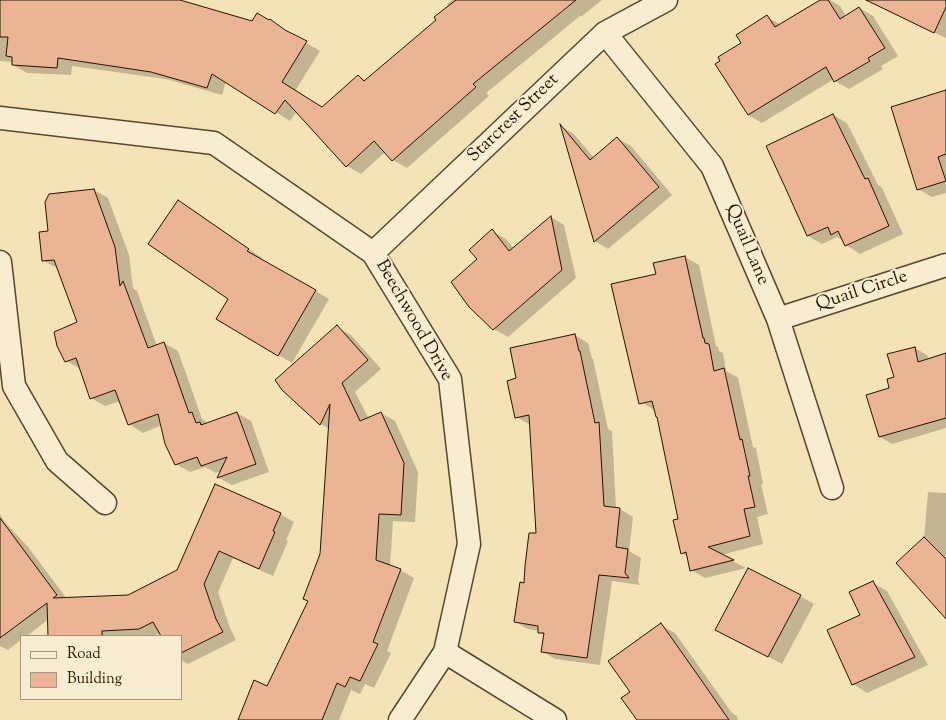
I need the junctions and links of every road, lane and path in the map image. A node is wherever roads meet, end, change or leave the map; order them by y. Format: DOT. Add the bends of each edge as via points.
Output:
graph roads {
  1 [pos="666,0"];
  2 [pos="605,34"];
  3 [pos="0,118"];
  4 [pos="373,253"];
  5 [pos="0,262"];
  6 [pos="946,265"];
  7 [pos="778,319"];
  8 [pos="832,488"];
  9 [pos="105,503"];
  10 [pos="445,652"];
  11 [pos="400,720"];
  12 [pos="556,720"];
  1 -- 2 [label="street, Starcrest Street"];
  2 -- 4 [label="street, Starcrest Street"];
  2 -- 7 [label="street, Quail Lane" via="712,166"];
  3 -- 4 [label="street, Beechwood Drive" via="214,143"];
  4 -- 10 [label="street, Beechwood Drive" via="450,379 469,544"];
  5 -- 9 [label="street" via="14,386 57,461"];
  6 -- 7 [label="street, Quail Circle"];
  7 -- 8 [label="street, Quail Lane"];
  10 -- 11 [label="street, Beechwood Drive"];
  10 -- 12 [label="street"];
}
